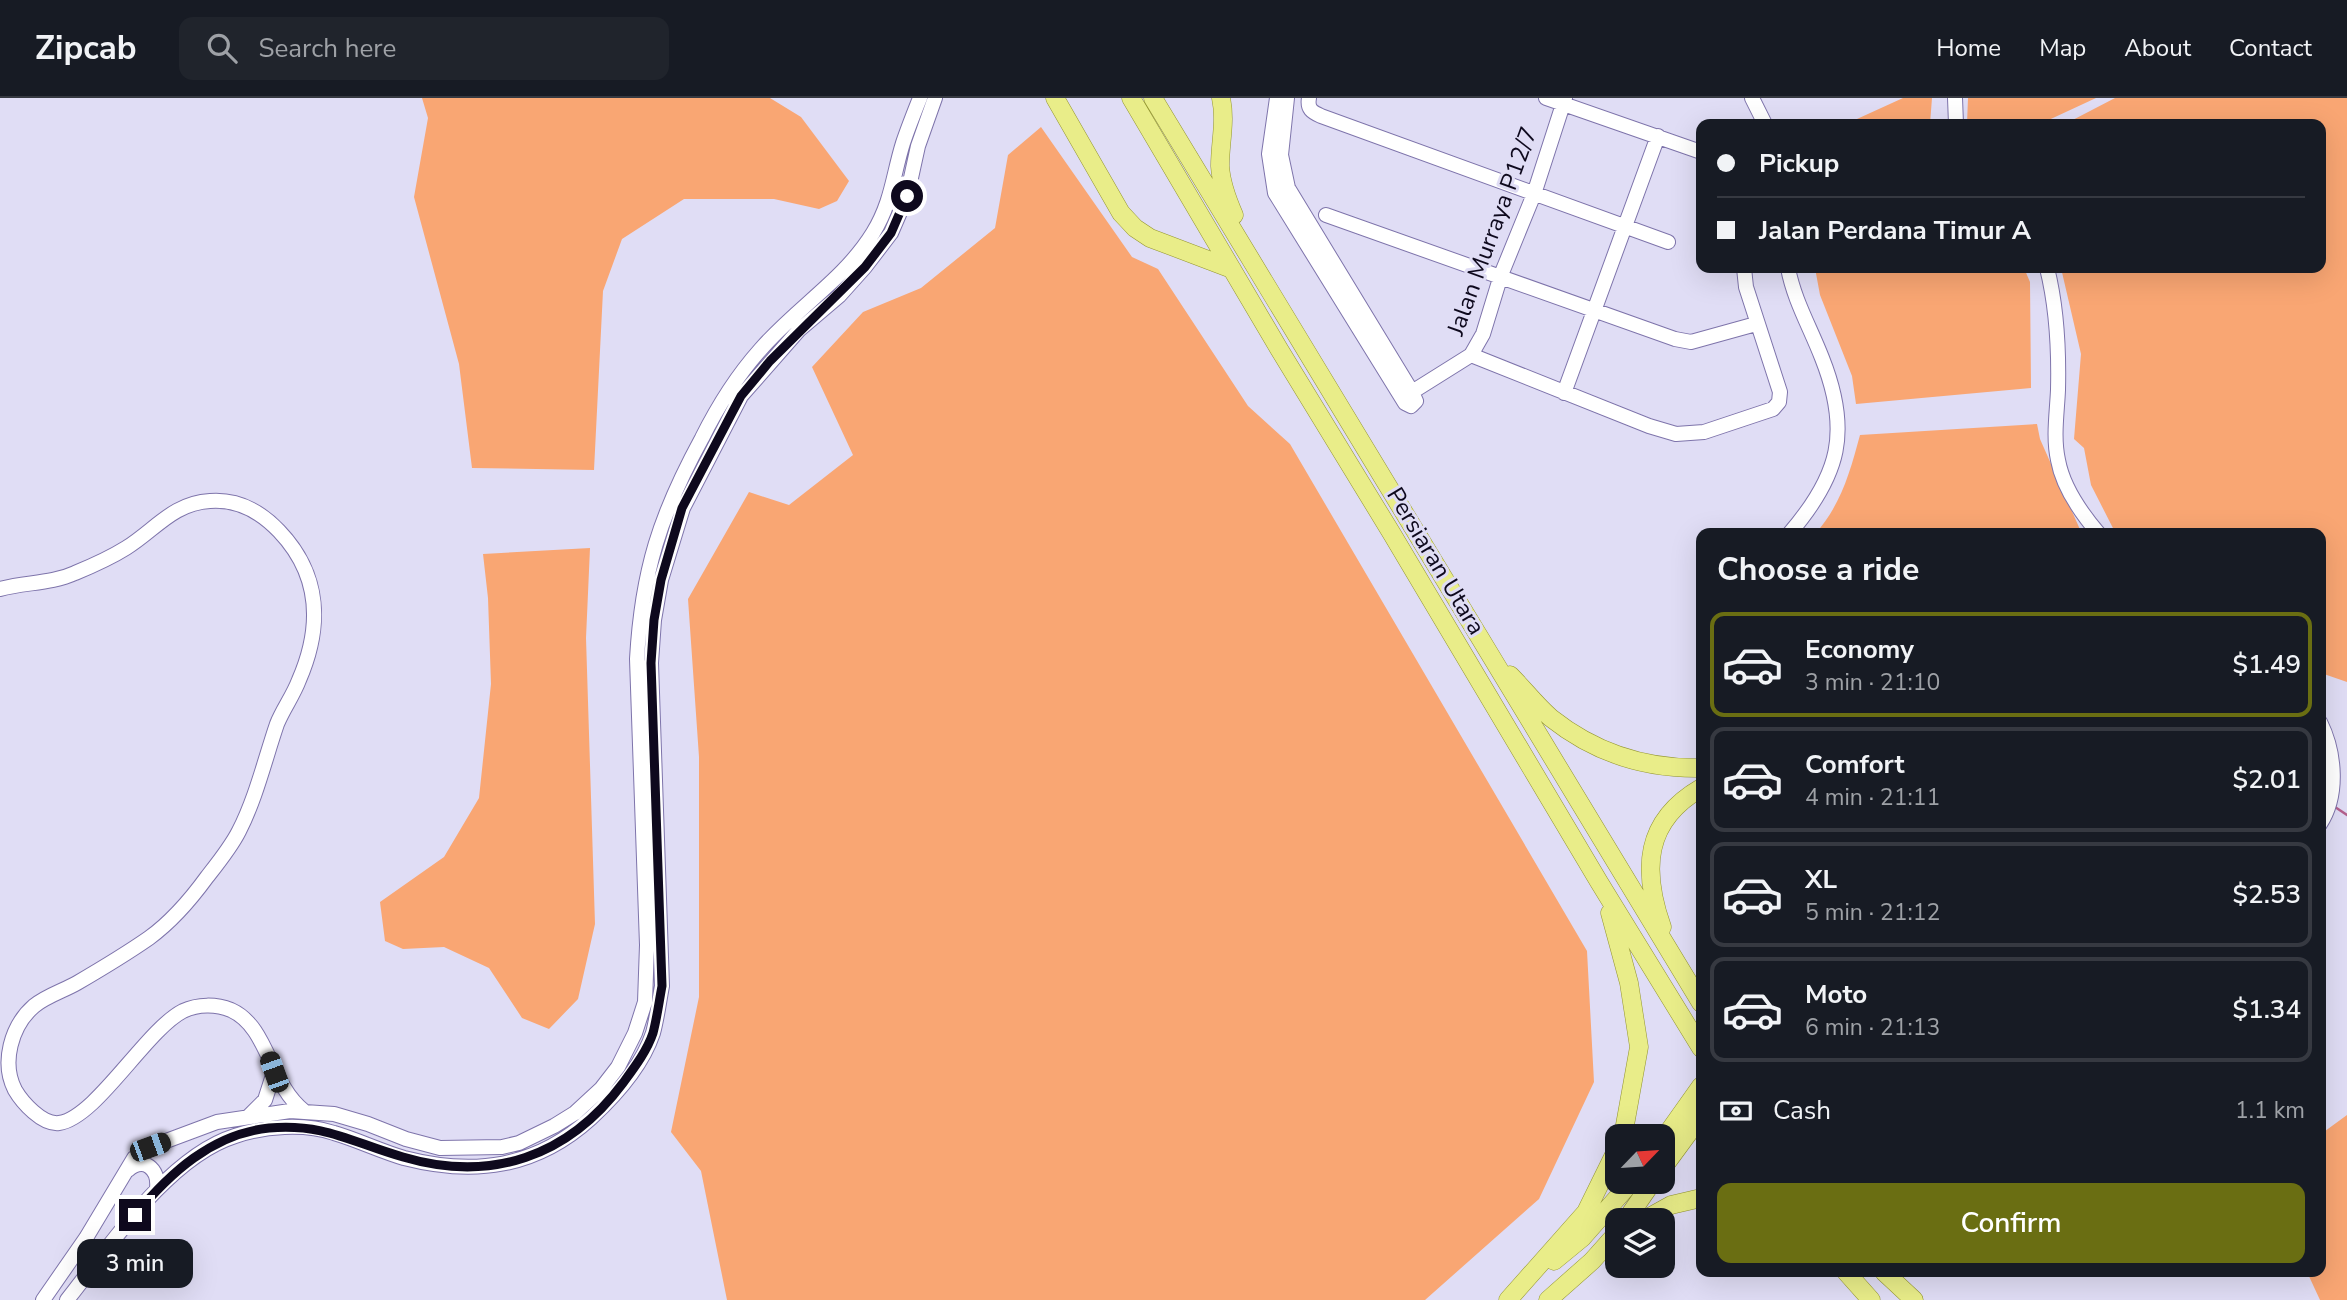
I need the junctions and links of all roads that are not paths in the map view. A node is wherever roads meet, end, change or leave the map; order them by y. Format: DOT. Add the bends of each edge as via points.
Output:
graph roads {
  1 [pos="920,98"];
  2 [pos="936,98"];
  3 [pos="1055,98"];
  4 [pos="1130,98"];
  5 [pos="1153,98"];
  6 [pos="1220,98"];
  7 [pos="1277,98"];
  8 [pos="1287,98"];
  9 [pos="1309,98"];
  10 [pos="1546,98"];
  11 [pos="1752,98"];
  12 [pos="1955,98"];
  13 [pos="1564,101"];
  14 [pos="1762,119"];
  15 [pos="1956,119"];
  16 [pos="1658,136"];
  17 [pos="1696,150"];
  18 [pos="1534,194"];
  19 [pos="1326,215"];
  20 [pos="1626,228"];
  21 [pos="1668,242"];
  22 [pos="1246,251"];
  23 [pos="1232,269"];
  24 [pos="1744,273"];
  25 [pos="1789,273"];
  26 [pos="2048,273"];
  27 [pos="1501,275"];
  28 [pos="1594,311"];
  29 [pos="1756,324"];
  30 [pos="1471,355"];
  31 [pos="1412,392"];
  32 [pos="1564,393"];
  33 [pos="1794,528"];
  34 [pos="2094,528"];
  35 [pos="0,589"];
  36 [pos="1486,649"];
  37 [pos="2326,735"];
  38 [pos="1696,768"];
  39 [pos="1696,791"];
  40 [pos="2326,811"];
  41 [pos="1599,882"];
  42 [pos="1673,956"];
  43 [pos="1696,995"];
  44 [pos="1696,1040"];
  45 [pos="274,1072"];
  46 [pos="303,1111"];
  47 [pos="1696,1114"];
  48 [pos="248,1117"];
  49 [pos="1625,1124"];
  50 [pos="1675,1131"];
  51 [pos="1675,1148"];
  52 [pos="128,1170"];
  53 [pos="1605,1173"];
  54 [pos="157,1188"];
  55 [pos="1621,1194"];
  56 [pos="1696,1199"];
  57 [pos="1665,1208"];
  58 [pos="1605,1247"];
  59 [pos="1850,1277"];
  60 [pos="1889,1277"];
  61 [pos="43,1300"];
  62 [pos="67,1300"];
  63 [pos="1508,1300"];
  64 [pos="1548,1300"];
  65 [pos="1871,1300"];
  66 [pos="1914,1300"];
  1 -- 46 [label="street" via="902,144 891,194 874,231 853,262 760,349 730,388 668,503 655,542 639,616 637,659 645,1002 618,1067 575,1113 519,1143 502,1147 440,1148 334,1114"];
  2 -- 54 [label="street" via="891,233 839,296 799,330 741,396 682,508 661,580 651,663 662,986 652,1034 636,1066 611,1100 563,1141 505,1164 445,1166 403,1157 331,1131 269,1128 233,1136 201,1152"];
  3 -- 23 [label="main road" via="1121,213 1135,228"];
  4 -- 23 [label="main road, Persiaran Utara"];
  5 -- 22 [label="main road, Persiaran Utara"];
  6 -- 22 [label="main road" via="1220,167"];
  7 -- 31 [label="street" via="1269,154 1275,193 1408,406 1416,401"];
  8 -- 31 [label="street" via="1281,155 1288,188"];
  9 -- 18 [label="street" via="1311,111 1321,116"];
  10 -- 13 [label="street"];
  11 -- 14 [label="street"];
  12 -- 15 [label="street"];
  13 -- 16 [label="street"];
  13 -- 18 [label="street, Jalan Murraya P12/7"];
  16 -- 17 [label="street"];
  16 -- 20 [label="street"];
  18 -- 20 [label="street"];
  18 -- 27 [label="street, Jalan Murraya P12/7"];
  19 -- 27 [label="street"];
  20 -- 21 [label="street"];
  20 -- 28 [label="street"];
  22 -- 36 [label="main road, Persiaran Utara"];
  23 -- 41 [label="main road, Persiaran Utara"];
  24 -- 29 [label="street"];
  25 -- 33 [label="street" via="1838,412 1836,458"];
  26 -- 34 [label="street" via="2059,348 2058,460 2075,502"];
  27 -- 28 [label="street"];
  27 -- 30 [label="street, Jalan Murraya P12/7" via="1483,334"];
  28 -- 29 [label="street" via="1691,342"];
  28 -- 32 [label="street"];
  29 -- 32 [label="street" via="1780,392 1773,409 1704,432 1676,434"];
  30 -- 31 [label="street, Jalan Murraya P12/7"];
  30 -- 32 [label="street"];
  35 -- 45 [label="street" via="72,575 129,547 174,511 202,502 225,501 257,512 289,541 301,559 314,600 314,635 238,834 206,879 151,936 36,1004 17,1029 8,1060 22,1100 40,1116 58,1123 85,1110 180,1012 204,1005 242,1017 259,1037"];
  36 -- 38 [label="main road" via="1550,716 1595,747 1623,759"];
  36 -- 42 [label="main road, Persiaran Utara"];
  37 -- 40 [label="street" via="2334,774"];
  39 -- 42 [label="main road" via="1671,811 1651,847 1652,891"];
  41 -- 44 [label="main road, Persiaran Utara"];
  41 -- 49 [label="main road" via="1623,959 1639,1046"];
  42 -- 43 [label="main road, Persiaran Utara"];
  45 -- 46 [label="street" via="291,1101"];
  45 -- 48 [label="street" via="265,1100"];
  46 -- 48 [label="street"];
  47 -- 50 [label="main road"];
  47 -- 51 [label="main road"];
  48 -- 52 [label="street" via="216,1122 150,1147 134,1158"];
  52 -- 54 [label="street" via="141,1163 149,1166 158,1178"];
  52 -- 61 [label="street"];
  53 -- 63 [label="main road" via="1586,1212"];
  54 -- 62 [label="street"];
  55 -- 63 [label="main road" via="1582,1238"];
  56 -- 57 [label="main road"];
  58 -- 64 [label="main road"];
  59 -- 65 [label="main road"];
  60 -- 66 [label="main road"];
}
